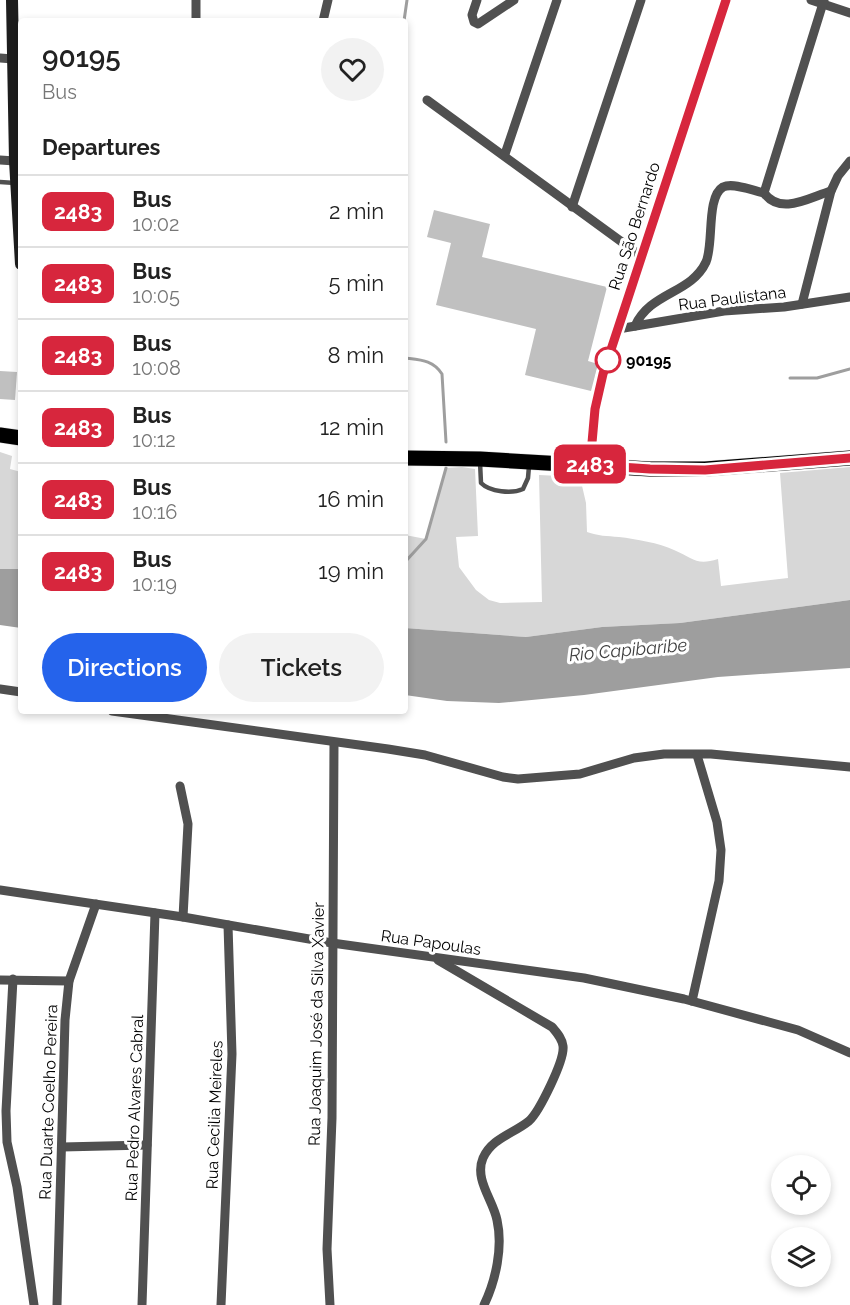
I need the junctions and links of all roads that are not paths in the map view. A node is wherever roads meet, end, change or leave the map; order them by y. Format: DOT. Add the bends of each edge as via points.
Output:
graph roads {
  1 [pos="12,0"];
  2 [pos="196,0"];
  3 [pos="328,0"];
  4 [pos="514,0"];
  5 [pos="557,0"];
  6 [pos="641,0"];
  7 [pos="726,0"];
  8 [pos="811,0"];
  9 [pos="824,2"];
  10 [pos="475,4"];
  11 [pos="850,13"];
  12 [pos="196,18"];
  13 [pos="324,18"];
  14 [pos="0,58"];
  15 [pos="16,63"];
  16 [pos="427,100"];
  17 [pos="505,154"];
  18 [pos="0,160"];
  19 [pos="15,161"];
  20 [pos="850,161"];
  21 [pos="0,182"];
  22 [pos="17,183"];
  23 [pos="831,191"];
  24 [pos="764,193"];
  25 [pos="18,203"];
  26 [pos="572,207"];
  27 [pos="641,256"];
  28 [pos="850,297"];
  29 [pos="802,304"];
  30 [pos="635,326"];
  31 [pos="618,329"];
  32 [pos="0,435"];
  33 [pos="18,438"];
  34 [pos="408,458"];
  35 [pos="850,458"];
  36 [pos="480,459"];
  37 [pos="529,462"];
  38 [pos="590,465"];
  39 [pos="0,689"];
  40 [pos="18,692"];
  41 [pos="136,714"];
  42 [pos="334,743"];
  43 [pos="697,754"];
  44 [pos="850,767"];
  45 [pos="180,786"];
  46 [pos="0,890"];
  47 [pos="96,904"];
  48 [pos="155,913"];
  49 [pos="183,917"];
  50 [pos="228,925"];
  51 [pos="332,943"];
  52 [pos="432,957"];
  53 [pos="13,979"];
  54 [pos="0,980"];
  55 [pos="69,981"];
  56 [pos="692,1001"];
  57 [pos="850,1053"];
  58 [pos="147,1145"];
  59 [pos="62,1147"];
  60 [pos="34,1305"];
  61 [pos="57,1305"];
  62 [pos="142,1305"];
  63 [pos="221,1305"];
  64 [pos="330,1305"];
  65 [pos="484,1305"];
  1 -- 15 [label="street"];
  2 -- 12 [label="street"];
  3 -- 13 [label="street"];
  4 -- 10 [label="street" via="478,24 472,18"];
  5 -- 17 [label="street"];
  6 -- 26 [label="street"];
  7 -- 27 [label="street, Rua São Bernardo"];
  8 -- 9 [label="street"];
  9 -- 11 [label="street"];
  9 -- 24 [label="street"];
  14 -- 15 [label="street"];
  15 -- 19 [label="street"];
  16 -- 17 [label="street"];
  17 -- 26 [label="street"];
  18 -- 19 [label="street"];
  19 -- 22 [label="street"];
  20 -- 23 [label="street"];
  21 -- 22 [label="lane"];
  22 -- 25 [label="street"];
  23 -- 24 [label="street" via="786,205"];
  23 -- 29 [label="street"];
  24 -- 30 [label="street" via="722,188 714,201 705,263 692,280 640,314"];
  26 -- 27 [label="street"];
  27 -- 31 [label="street, Rua São Bernardo"];
  28 -- 29 [label="street, Rua Paulistana"];
  29 -- 30 [label="street, Rua Paulistana" via="724,311"];
  30 -- 31 [label="street, Rua Paulistana"];
  31 -- 38 [label="street, Rua São Bernardo" via="598,397"];
  32 -- 33 [label="main road"];
  34 -- 36 [label="main road"];
  35 -- 38 [label="main road" via="705,470"];
  36 -- 37 [label="main road"];
  36 -- 37 [label="lane" via="481,483 512,491 523,489 526,484"];
  37 -- 38 [label="main road"];
  39 -- 40 [label="street"];
  41 -- 42 [label="street"];
  42 -- 43 [label="street" via="425,755 518,779 580,774 649,755"];
  42 -- 51 [label="street, Rua Joaquim José da Silva Xavier"];
  43 -- 44 [label="street"];
  43 -- 56 [label="street" via="721,850"];
  45 -- 49 [label="street" via="189,824"];
  46 -- 47 [label="street, Rua Papoulas"];
  47 -- 48 [label="street, Rua Papoulas"];
  47 -- 55 [label="street, Rua Duarte Coelho Pereira"];
  48 -- 49 [label="street, Rua Papoulas"];
  48 -- 58 [label="street, Rua Pedro Alvares Cabral"];
  49 -- 50 [label="street, Rua Papoulas"];
  50 -- 51 [label="street, Rua Papoulas"];
  50 -- 63 [label="street, Rua Cecilia Meireles" via="232,1054"];
  51 -- 52 [label="street, Rua Papoulas"];
  51 -- 64 [label="street, Rua Joaquim José da Silva Xavier" via="327,1249"];
  52 -- 56 [label="street, Rua Papoulas" via="584,978"];
  52 -- 65 [label="street" via="552,1027 563,1045 561,1058 535,1113 496,1140 482,1161 481,1174 499,1233 492,1285"];
  53 -- 54 [label="street"];
  53 -- 55 [label="street"];
  53 -- 60 [label="street" via="6,1111"];
  55 -- 59 [label="street, Rua Duarte Coelho Pereira" via="64,1020"];
  56 -- 57 [label="street, Rua Papoulas" via="798,1030"];
  58 -- 59 [label="street"];
  58 -- 62 [label="street, Rua Pedro Alvares Cabral"];
  59 -- 61 [label="street, Rua Duarte Coelho Pereira"];
}
